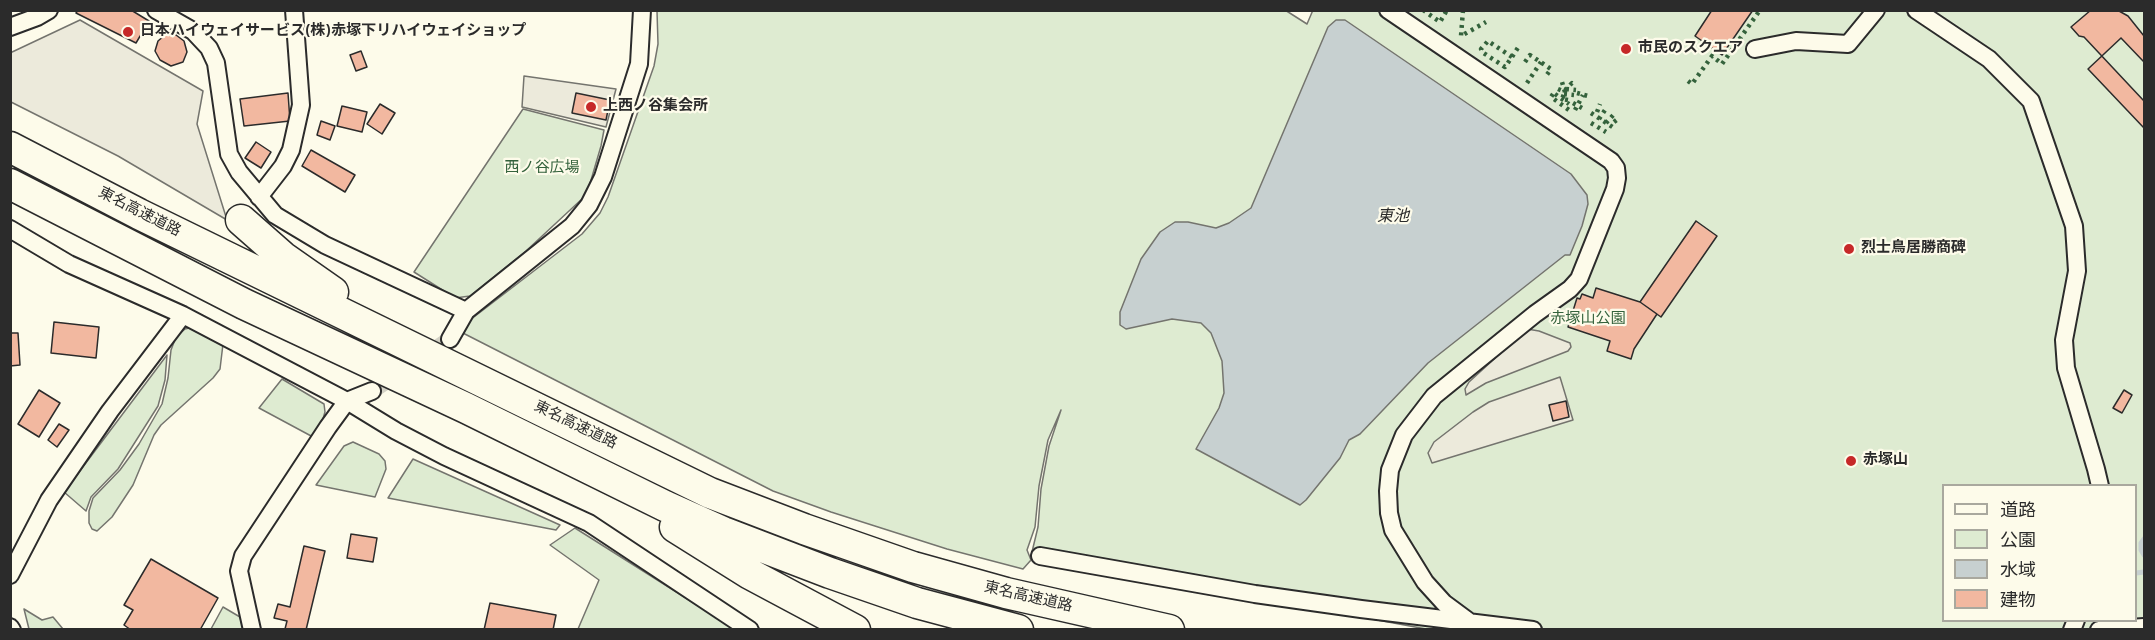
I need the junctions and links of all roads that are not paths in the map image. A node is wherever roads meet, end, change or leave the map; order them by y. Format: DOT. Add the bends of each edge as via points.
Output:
graph roads {
  1 [pos="49,10"];
  2 [pos="156,10"];
  3 [pos="294,10"];
  4 [pos="642,10"];
  5 [pos="1388,10"];
  6 [pos="1875,10"];
  7 [pos="1916,10"];
  8 [pos="10,27"];
  9 [pos="1755,49"];
  10 [pos="10,147"];
  11 [pos="10,184"];
  12 [pos="250,209"];
  13 [pos="10,230"];
  14 [pos="466,311"];
  15 [pos="183,315"];
  16 [pos="450,339"];
  17 [pos="410,346"];
  18 [pos="372,391"];
  19 [pos="347,401"];
  20 [pos="556,453"];
  21 [pos="2100,484"];
  22 [pos="1040,556"];
  23 [pos="10,575"];
  24 [pos="1471,626"];
  25 [pos="2145,627"];
  26 [pos="252,630"];
  27 [pos="750,630"];
  28 [pos="855,630"];
  29 [pos="1018,630"];
  30 [pos="1169,630"];
  31 [pos="1533,630"];
  32 [pos="2099,630"];
  1 -- 8 [label="street"];
  2 -- 12 [label="street" via="193,31 209,48 216,63 229,154 239,171"];
  3 -- 12 [label="street" via="301,105 291,150"];
  4 -- 14 [label="street" via="639,64 603,177 589,205 572,226"];
  5 -- 24 [label="street" via="1611,160 1616,168 1615,189 1579,279 1434,396 1404,435 1390,470 1389,513 1401,546 1443,603"];
  6 -- 9 [label="street" via="1848,44 1796,41"];
  7 -- 21 [label="street" via="1989,59 2031,101 2074,226 2076,271 2064,340 2066,368"];
  10 -- 17 [label="highway, 東名高速道路"];
  11 -- 20 [label="highway" via="244,303"];
  12 -- 14 [label="street" via="275,216 325,245"];
  12 -- 17 [label="highway" via="283,257"];
  13 -- 15 [label="street" via="69,264"];
  14 -- 16 [label="street"];
  15 -- 19 [label="street"];
  15 -- 23 [label="street" via="49,500"];
  17 -- 30 [label="highway, 東名高速道路" via="710,493 804,529 913,567 1006,593"];
  18 -- 19 [label="street"];
  19 -- 26 [label="street" via="243,556 238,571"];
  19 -- 27 [label="street" via="444,456 589,523"];
  20 -- 28 [label="highway" via="750,574"];
  20 -- 29 [label="highway" via="723,532 830,573 917,603"];
  22 -- 24 [label="street" via="1255,594"];
  24 -- 31 [label="street"];
  25 -- 32 [label="street"];
}
